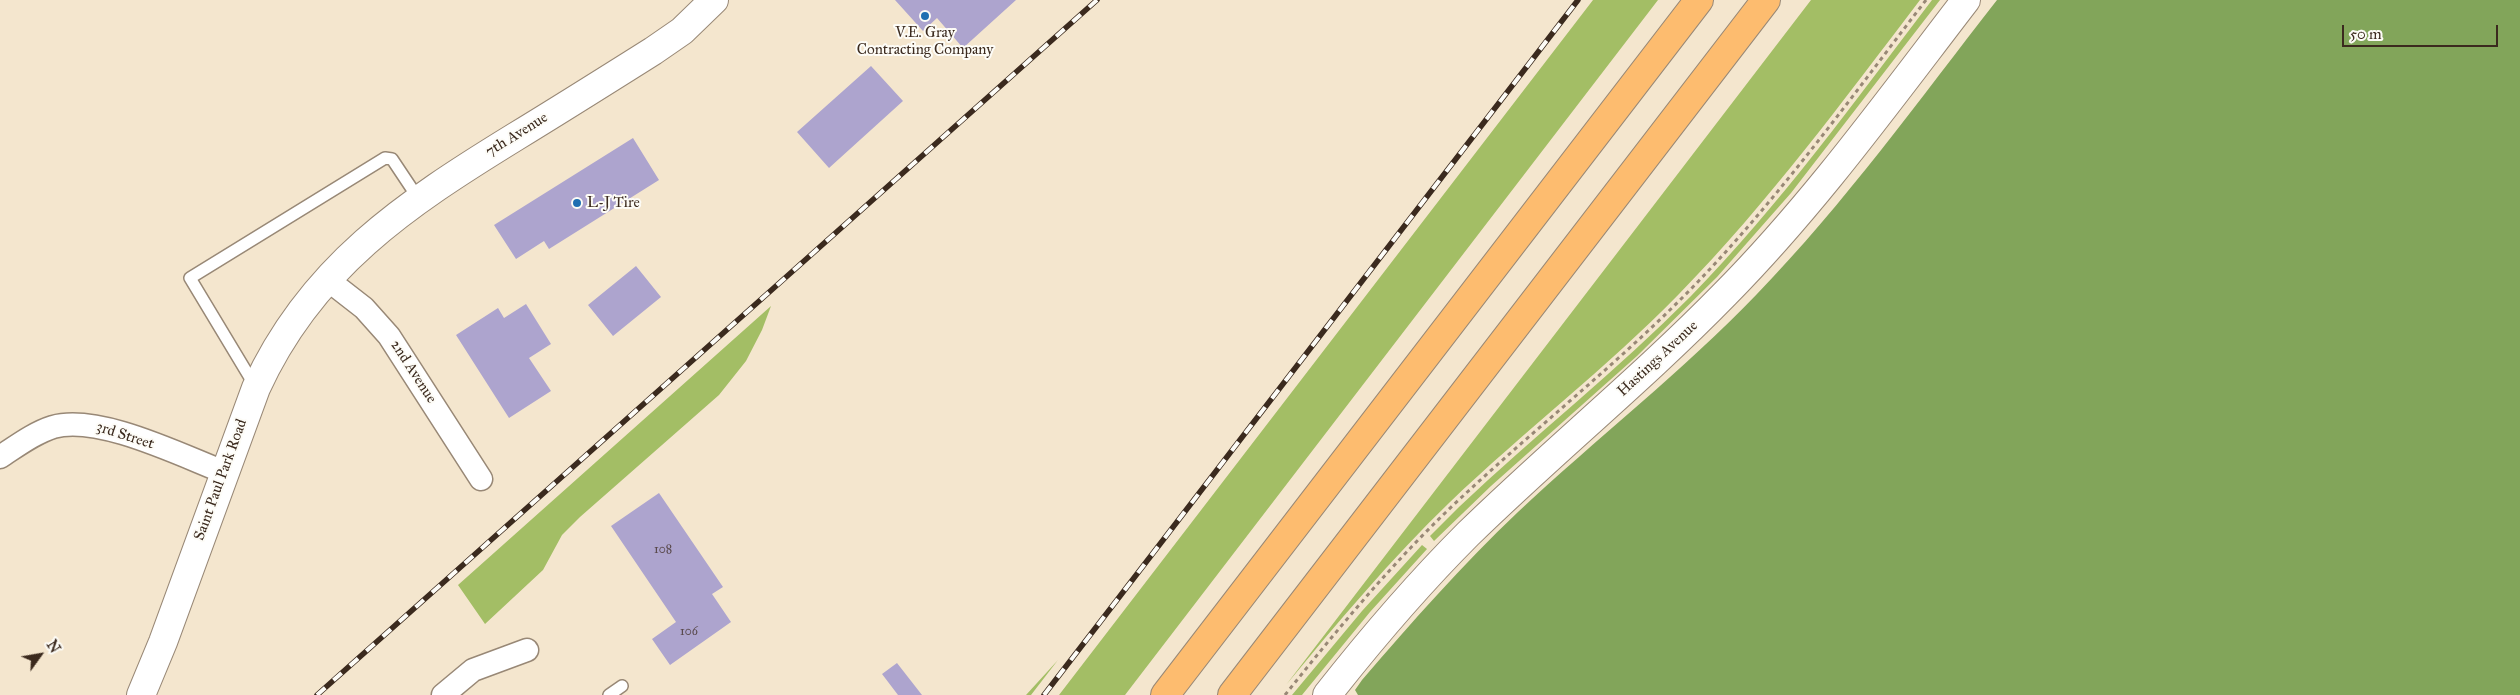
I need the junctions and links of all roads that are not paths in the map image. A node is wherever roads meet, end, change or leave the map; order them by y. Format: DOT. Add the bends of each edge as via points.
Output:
graph roads {
  1 [pos="714,0"];
  2 [pos="1699,0"];
  3 [pos="1766,0"];
  4 [pos="1966,0"];
  5 [pos="418,198"];
  6 [pos="328,280"];
  7 [pos="256,388"];
  8 [pos="0,457"];
  9 [pos="224,472"];
  10 [pos="481,479"];
  11 [pos="527,650"];
  12 [pos="622,686"];
  13 [pos="141,695"];
  14 [pos="443,695"];
  15 [pos="609,695"];
  16 [pos="1165,695"];
  17 [pos="1232,695"];
  18 [pos="1327,695"];
  1 -- 5 [label="street, 7th Avenue" via="653,51"];
  2 -- 16 [label="highway"];
  3 -- 17 [label="highway"];
  4 -- 18 [label="street, Hastings Avenue" via="1832,173 1761,257 1698,321 1444,558 1389,618"];
  5 -- 6 [label="street, 7th Avenue" via="365,240"];
  5 -- 7 [label="lane" via="392,160 385,158 190,278"];
  6 -- 7 [label="street, Saint Paul Park Road" via="312,295 288,330"];
  6 -- 10 [label="street, 2nd Avenue" via="364,308 389,336"];
  7 -- 9 [label="street, Saint Paul Park Road"];
  8 -- 9 [label="street, 3rd Street" via="44,431 78,424 112,430"];
  9 -- 13 [label="street, Saint Paul Park Road"];
  11 -- 14 [label="street" via="473,670"];
  12 -- 15 [label="lane"];
}
